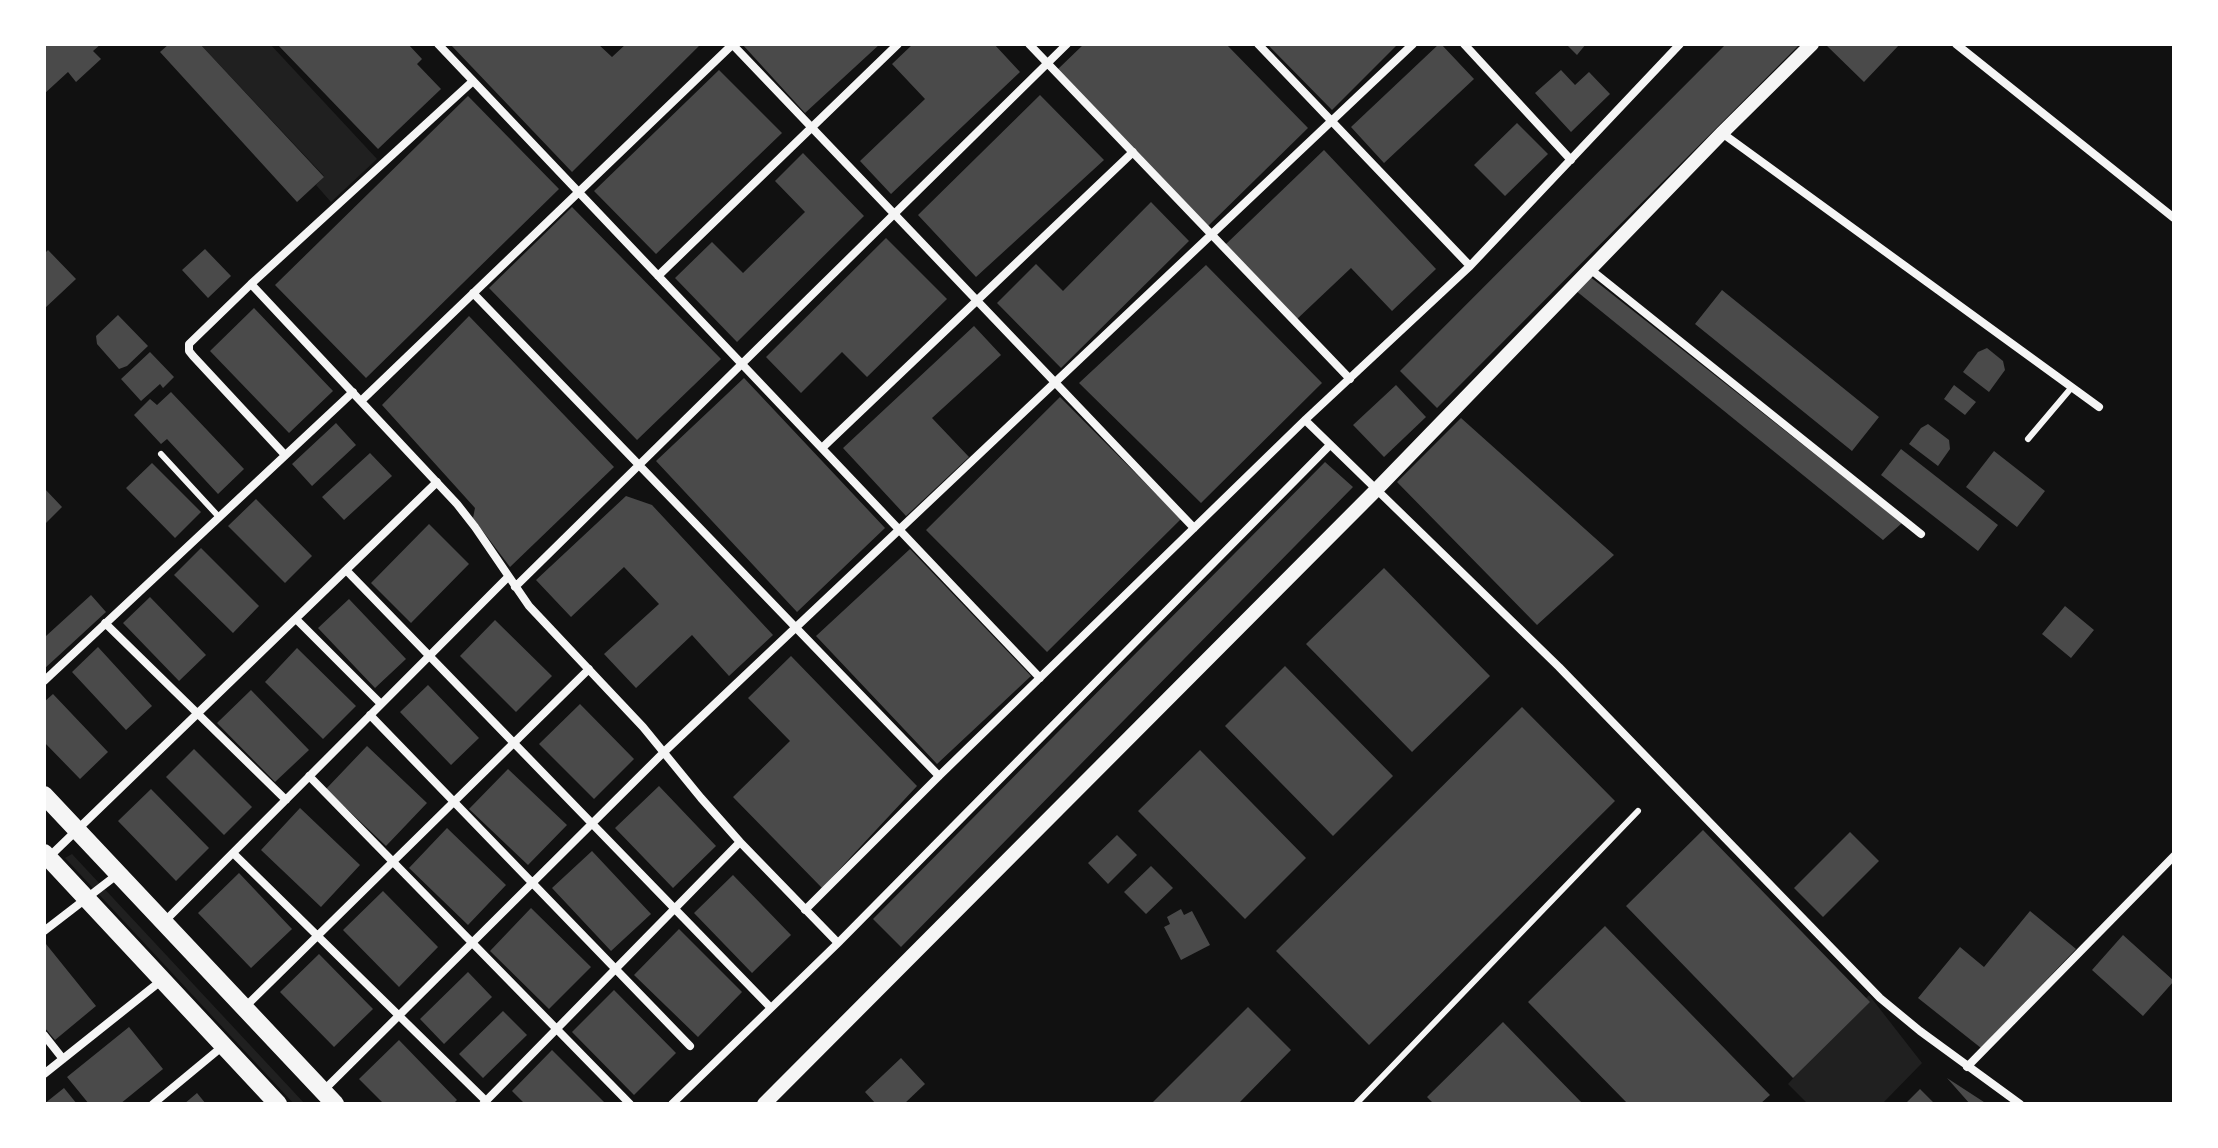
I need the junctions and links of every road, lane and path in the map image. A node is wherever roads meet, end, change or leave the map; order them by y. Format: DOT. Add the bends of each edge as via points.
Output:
graph roads {
  1 [pos="438,44"];
  2 [pos="732,44"];
  3 [pos="898,44"];
  4 [pos="1029,44"];
  5 [pos="1067,44"];
  6 [pos="1258,44"];
  7 [pos="1413,44"];
  8 [pos="1464,44"];
  9 [pos="1680,44"];
  10 [pos="1812,44"];
  11 [pos="1956,44"];
  12 [pos="1047,63"];
  13 [pos="473,81"];
  14 [pos="1333,122"];
  15 [pos="812,128"];
  16 [pos="1722,133"];
  17 [pos="1133,152"];
  18 [pos="1571,160"];
  19 [pos="578,192"];
  20 [pos="894,214"];
  21 [pos="2174,218"];
  22 [pos="1212,235"];
  23 [pos="1470,266"];
  24 [pos="1590,269"];
  25 [pos="658,276"];
  26 [pos="251,284"];
  27 [pos="473,293"];
  28 [pos="977,300"];
  29 [pos="742,364"];
  30 [pos="1350,379"];
  31 [pos="1055,383"];
  32 [pos="2072,387"];
  33 [pos="353,392"];
  34 [pos="361,401"];
  35 [pos="2099,407"];
  36 [pos="1305,420"];
  37 [pos="2028,439"];
  38 [pos="1330,445"];
  39 [pos="822,448"];
  40 [pos="161,454"];
  41 [pos="285,455"];
  42 [pos="639,465"];
  43 [pos="437,482"];
  44 [pos="1376,490"];
  45 [pos="219,517"];
  46 [pos="1194,528"];
  47 [pos="900,530"];
  48 [pos="1921,534"];
  49 [pos="346,570"];
  50 [pos="508,577"];
  51 [pos="515,587"];
  52 [pos="296,619"];
  53 [pos="105,623"];
  54 [pos="796,628"];
  55 [pos="429,656"];
  56 [pos="589,669"];
  57 [pos="1040,678"];
  58 [pos="44,681"];
  59 [pos="381,704"];
  60 [pos="197,714"];
  61 [pos="370,715"];
  62 [pos="514,743"];
  63 [pos="664,752"];
  64 [pos="309,776"];
  65 [pos="939,776"];
  66 [pos="44,795"];
  67 [pos="286,800"];
  68 [pos="454,802"];
  69 [pos="1638,811"];
  70 [pos="592,823"];
  71 [pos="78,830"];
  72 [pos="740,842"];
  73 [pos="233,853"];
  74 [pos="46,856"];
  75 [pos="2174,856"];
  76 [pos="393,862"];
  77 [pos="119,874"];
  78 [pos="533,882"];
  79 [pos="86,898"];
  80 [pos="675,908"];
  81 [pos="805,910"];
  82 [pos="164,922"];
  83 [pos="44,931"];
  84 [pos="318,936"];
  85 [pos="472,943"];
  86 [pos="838,943"];
  87 [pos="616,969"];
  88 [pos="162,980"];
  89 [pos="244,1008"];
  90 [pos="771,1008"];
  91 [pos="399,1015"];
  92 [pos="557,1029"];
  93 [pos="44,1035"];
  94 [pos="223,1046"];
  95 [pos="690,1046"];
  96 [pos="63,1059"];
  97 [pos="1967,1067"];
  98 [pos="44,1074"];
  99 [pos="329,1097"];
  100 [pos="484,1103"];
  101 [pos="153,1104"];
  102 [pos="278,1104"];
  103 [pos="630,1104"];
  104 [pos="672,1104"];
  105 [pos="764,1104"];
  106 [pos="1356,1104"];
  107 [pos="2020,1104"];
  1 -- 13 [label="street"];
  2 -- 15 [label="street"];
  2 -- 19 [label="street"];
  3 -- 15 [label="street"];
  4 -- 12 [label="street"];
  5 -- 12 [label="street"];
  6 -- 14 [label="street"];
  7 -- 14 [label="street"];
  8 -- 18 [label="street"];
  9 -- 18 [label="street"];
  10 -- 16 [label="street"];
  11 -- 21 [label="street"];
  12 -- 17 [label="street"];
  12 -- 20 [label="street"];
  13 -- 19 [label="street"];
  13 -- 26 [label="street"];
  14 -- 22 [label="street"];
  14 -- 23 [label="street"];
  15 -- 20 [label="street"];
  15 -- 25 [label="street"];
  16 -- 24 [label="street"];
  16 -- 32 [label="street"];
  17 -- 22 [label="street"];
  17 -- 28 [label="street"];
  18 -- 23 [label="street"];
  19 -- 25 [label="street"];
  19 -- 27 [label="street"];
  20 -- 28 [label="street"];
  20 -- 29 [label="street"];
  22 -- 30 [label="street"];
  22 -- 31 [label="street"];
  23 -- 30 [label="street"];
  24 -- 44 [label="street"];
  24 -- 48 [label="street"];
  25 -- 29 [label="street"];
  26 -- 33 [label="street"];
  26 -- 41 [label="street" via="191,341 189,351"];
  27 -- 34 [label="street"];
  27 -- 42 [label="street"];
  28 -- 31 [label="street"];
  28 -- 39 [label="street"];
  29 -- 39 [label="street"];
  29 -- 42 [label="street"];
  30 -- 36 [label="street"];
  31 -- 46 [label="street"];
  31 -- 47 [label="street"];
  32 -- 35 [label="street"];
  32 -- 37 [label="lane"];
  33 -- 34 [label="street"];
  33 -- 41 [label="street"];
  34 -- 43 [label="street"];
  36 -- 38 [label="street"];
  36 -- 46 [label="street"];
  38 -- 44 [label="street"];
  38 -- 86 [label="street"];
  39 -- 47 [label="street"];
  40 -- 45 [label="lane"];
  41 -- 45 [label="street"];
  42 -- 51 [label="street"];
  42 -- 54 [label="street"];
  43 -- 49 [label="street"];
  43 -- 50 [label="street"];
  44 -- 97 [label="street" via="1559,667 1880,998"];
  44 -- 105 [label="street"];
  45 -- 53 [label="street"];
  46 -- 57 [label="street"];
  47 -- 54 [label="street"];
  47 -- 57 [label="street"];
  49 -- 52 [label="street"];
  49 -- 55 [label="street"];
  50 -- 51 [label="street"];
  50 -- 55 [label="street"];
  51 -- 56 [label="street"];
  52 -- 59 [label="street"];
  52 -- 60 [label="street"];
  53 -- 58 [label="street"];
  53 -- 60 [label="street"];
  54 -- 63 [label="street"];
  54 -- 65 [label="street"];
  55 -- 59 [label="street"];
  55 -- 62 [label="street"];
  56 -- 62 [label="street"];
  56 -- 63 [label="street"];
  57 -- 65 [label="street"];
  59 -- 61 [label="street"];
  60 -- 67 [label="street"];
  60 -- 71 [label="street"];
  61 -- 64 [label="street"];
  61 -- 68 [label="street"];
  62 -- 68 [label="street"];
  62 -- 70 [label="street"];
  63 -- 70 [label="street"];
  63 -- 72 [label="street"];
  64 -- 67 [label="street"];
  64 -- 76 [label="street"];
  65 -- 81 [label="street"];
  66 -- 71 [label="main road"];
  67 -- 73 [label="street"];
  68 -- 76 [label="street"];
  68 -- 78 [label="street"];
  69 -- 106 [label="lane"];
  70 -- 78 [label="street"];
  70 -- 80 [label="street"];
  71 -- 74 [label="street"];
  71 -- 77 [label="main road"];
  72 -- 80 [label="street"];
  72 -- 81 [label="street"];
  73 -- 82 [label="street"];
  73 -- 84 [label="street"];
  74 -- 79 [label="main road"];
  75 -- 97 [label="street"];
  76 -- 84 [label="street"];
  76 -- 85 [label="street"];
  77 -- 79 [label="street"];
  77 -- 82 [label="main road"];
  78 -- 85 [label="street"];
  78 -- 87 [label="street"];
  79 -- 83 [label="street"];
  79 -- 88 [label="main road"];
  80 -- 87 [label="street"];
  80 -- 90 [label="street"];
  81 -- 86 [label="street"];
  82 -- 89 [label="main road"];
  84 -- 89 [label="street"];
  84 -- 91 [label="street"];
  85 -- 91 [label="street"];
  85 -- 92 [label="street"];
  86 -- 90 [label="street"];
  87 -- 92 [label="street"];
  87 -- 95 [label="street"];
  88 -- 94 [label="main road"];
  88 -- 96 [label="street"];
  89 -- 99 [label="main road"];
  90 -- 104 [label="street"];
  91 -- 99 [label="street"];
  91 -- 100 [label="street"];
  92 -- 100 [label="street"];
  92 -- 103 [label="street"];
  93 -- 96 [label="street"];
  94 -- 101 [label="street"];
  94 -- 102 [label="main road"];
  96 -- 98 [label="street"];
  97 -- 107 [label="street"];
}
